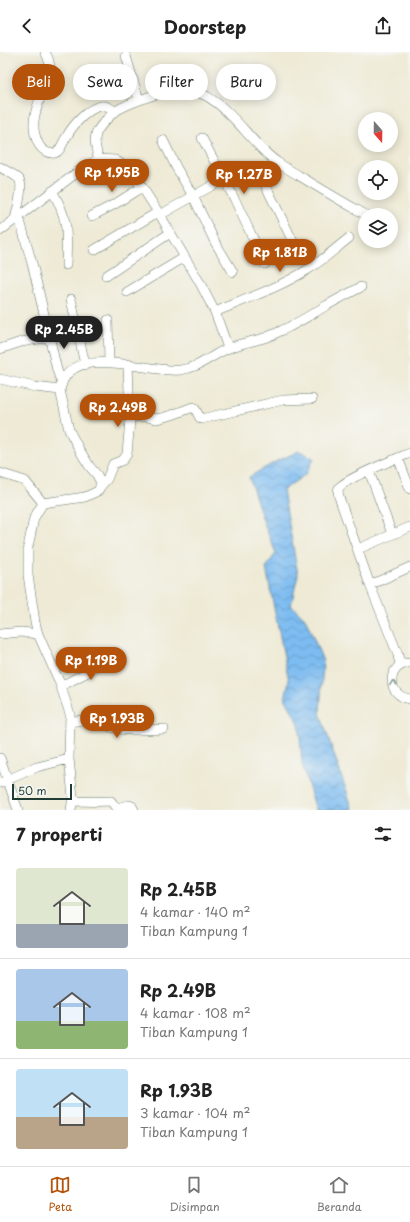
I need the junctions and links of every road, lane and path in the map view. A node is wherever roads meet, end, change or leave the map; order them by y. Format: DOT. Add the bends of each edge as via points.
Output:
graph roads {
  1 [pos="46,52"];
  2 [pos="126,56"];
  3 [pos="139,100"];
  4 [pos="115,111"];
  5 [pos="202,138"];
  6 [pos="163,140"];
  7 [pos="99,159"];
  8 [pos="0,167"];
  9 [pos="223,179"];
  10 [pos="142,186"];
  11 [pos="52,191"];
  12 [pos="194,196"];
  13 [pos="358,211"];
  14 [pos="159,214"];
  15 [pos="92,216"];
  16 [pos="17,218"];
  17 [pos="0,231"];
  18 [pos="170,233"];
  19 [pos="348,238"];
  20 [pos="94,250"];
  21 [pos="300,254"];
  22 [pos="185,257"];
  23 [pos="265,264"];
  24 [pos="66,265"];
  25 [pos="233,272"];
  26 [pos="106,276"];
  27 [pos="361,288"];
  28 [pos="127,292"];
  29 [pos="71,299"];
  30 [pos="215,312"];
  31 [pos="108,320"];
  32 [pos="50,337"];
  33 [pos="228,348"];
  34 [pos="0,349"];
  35 [pos="109,362"];
  36 [pos="128,364"];
  37 [pos="85,365"];
  38 [pos="0,379"];
  39 [pos="61,387"];
  40 [pos="312,399"];
  41 [pos="129,416"];
  42 [pos="410,453"];
  43 [pos="398,458"];
  44 [pos="369,471"];
  45 [pos="0,473"];
  46 [pos="100,487"];
  47 [pos="410,489"];
  48 [pos="43,502"];
  49 [pos="410,526"];
  50 [pos="392,534"];
  51 [pos="358,548"];
  52 [pos="410,567"];
  53 [pos="370,584"];
  54 [pos="0,634"];
  55 [pos="38,634"];
  56 [pos="111,656"];
  57 [pos="410,664"];
  58 [pos="400,666"];
  59 [pos="61,686"];
  60 [pos="410,700"];
  61 [pos="70,722"];
  62 [pos="164,728"];
  63 [pos="0,758"];
  64 [pos="69,760"];
  65 [pos="4,781"];
  66 [pos="72,805"];
  67 [pos="18,810"];
  68 [pos="134,810"];
  1 -- 4 [label="street" via="49,75 33,121 33,129 41,149 47,153 55,153 75,123 94,108 102,106"];
  2 -- 3 [label="street"];
  3 -- 4 [label="street"];
  3 -- 13 [label="street" via="180,89 203,94 224,108 276,162"];
  4 -- 7 [label="street" via="99,128 95,137"];
  5 -- 9 [label="street"];
  6 -- 12 [label="street"];
  7 -- 10 [label="street" via="115,160 126,167"];
  7 -- 11 [label="street"];
  8 -- 16 [label="street" via="20,181"];
  9 -- 12 [label="street"];
  9 -- 21 [label="street" via="247,168 258,172"];
  9 -- 23 [label="street"];
  10 -- 14 [label="street"];
  10 -- 15 [label="street"];
  11 -- 16 [label="street"];
  11 -- 24 [label="street" via="65,218 68,235"];
  12 -- 14 [label="street"];
  12 -- 25 [label="street" via="215,242"];
  14 -- 18 [label="street"];
  14 -- 20 [label="street"];
  16 -- 17 [label="street"];
  16 -- 32 [label="street" via="33,266"];
  18 -- 22 [label="street"];
  18 -- 26 [label="street"];
  19 -- 30 [label="street" via="318,262 292,278"];
  22 -- 28 [label="street"];
  22 -- 30 [label="street"];
  27 -- 33 [label="street" via="267,337"];
  29 -- 37 [label="street"];
  30 -- 33 [label="street"];
  31 -- 35 [label="street"];
  32 -- 34 [label="street"];
  32 -- 39 [label="street"];
  33 -- 36 [label="street" via="195,368 187,370"];
  35 -- 36 [label="street"];
  35 -- 37 [label="street"];
  36 -- 41 [label="street"];
  37 -- 39 [label="street" via="68,372"];
  38 -- 39 [label="street" via="35,387"];
  39 -- 46 [label="street" via="69,430 97,475"];
  40 -- 41 [label="street" via="283,400 201,419 193,407 157,419"];
  41 -- 46 [label="street" via="127,456 113,464 107,479"];
  42 -- 43 [label="street"];
  43 -- 44 [label="street"];
  43 -- 47 [label="street"];
  44 -- 50 [label="street"];
  44 -- 51 [label="street" via="342,485 338,491"];
  45 -- 48 [label="street" via="25,481"];
  46 -- 48 [label="street" via="93,495"];
  48 -- 55 [label="street" via="34,518 28,547 28,575"];
  49 -- 50 [label="street"];
  50 -- 51 [label="street"];
  51 -- 53 [label="street"];
  52 -- 53 [label="street"];
  53 -- 58 [label="street"];
  54 -- 55 [label="street"];
  55 -- 59 [label="street"];
  56 -- 59 [label="street"];
  57 -- 58 [label="street"];
  60 -- 58 [label="street, one-way" via="402,698 393,689 392,676"];
  59 -- 61 [label="street"];
  61 -- 62 [label="street" via="100,717 106,725 115,728"];
  61 -- 64 [label="street"];
  63 -- 65 [label="street"];
  64 -- 65 [label="street" via="37,767"];
  64 -- 66 [label="street"];
  65 -- 67 [label="street" via="16,800"];
  66 -- 68 [label="street" via="88,801 111,801 116,808 129,805"];
}
